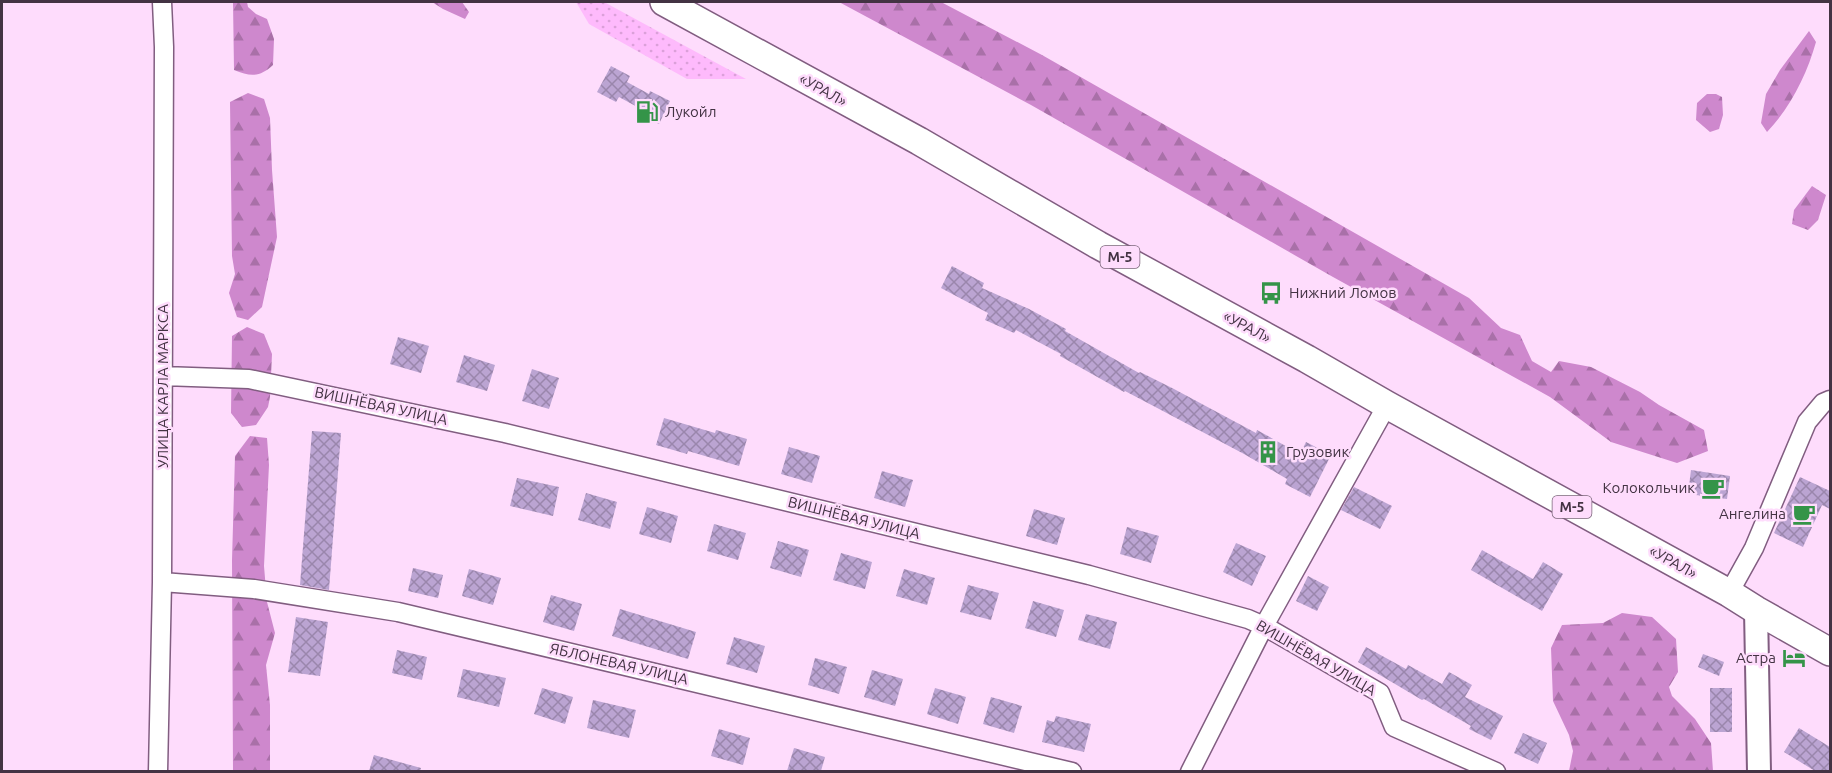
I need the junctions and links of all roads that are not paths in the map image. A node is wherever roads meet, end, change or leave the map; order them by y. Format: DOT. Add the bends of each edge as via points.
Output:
graph roads {
  1 [pos="162,2"];
  2 [pos="664,2"];
  3 [pos="163,376"];
  4 [pos="1830,400"];
  5 [pos="1387,405"];
  6 [pos="162,582"];
  7 [pos="1729,593"];
  8 [pos="1755,610"];
  9 [pos="1264,626"];
  10 [pos="1830,652"];
  11 [pos="158,771"];
  12 [pos="1072,771"];
  13 [pos="1190,771"];
  14 [pos="1496,771"];
  15 [pos="1760,771"];
  1 -- 3 [label="street, УЛИЦА КАРЛА МАРКСА"];
  2 -- 5 [label="highway, «УРАЛ» / М-5"];
  3 -- 6 [label="street, УЛИЦА КАРЛА МАРКСА"];
  3 -- 9 [label="street, ВИШНЁВАЯ УЛИЦА" via="249,379 505,433 1089,575"];
  4 -- 7 [label="street" via="1807,422 1754,548"];
  5 -- 7 [label="highway, «УРАЛ» / М-5"];
  5 -- 9 [label="street"];
  6 -- 11 [label="street, УЛИЦА КАРЛА МАРКСА"];
  6 -- 12 [label="street, ЯБЛОНЕВАЯ УЛИЦА" via="254,589 398,612"];
  7 -- 8 [label="highway, «УРАЛ» / М-5"];
  8 -- 10 [label="highway, «УРАЛ» / М-5"];
  8 -- 15 [label="main road"];
  9 -- 13 [label="street"];
  9 -- 14 [label="street, ВИШНЁВАЯ УЛИЦА" via="1380,693 1394,727"];
}
